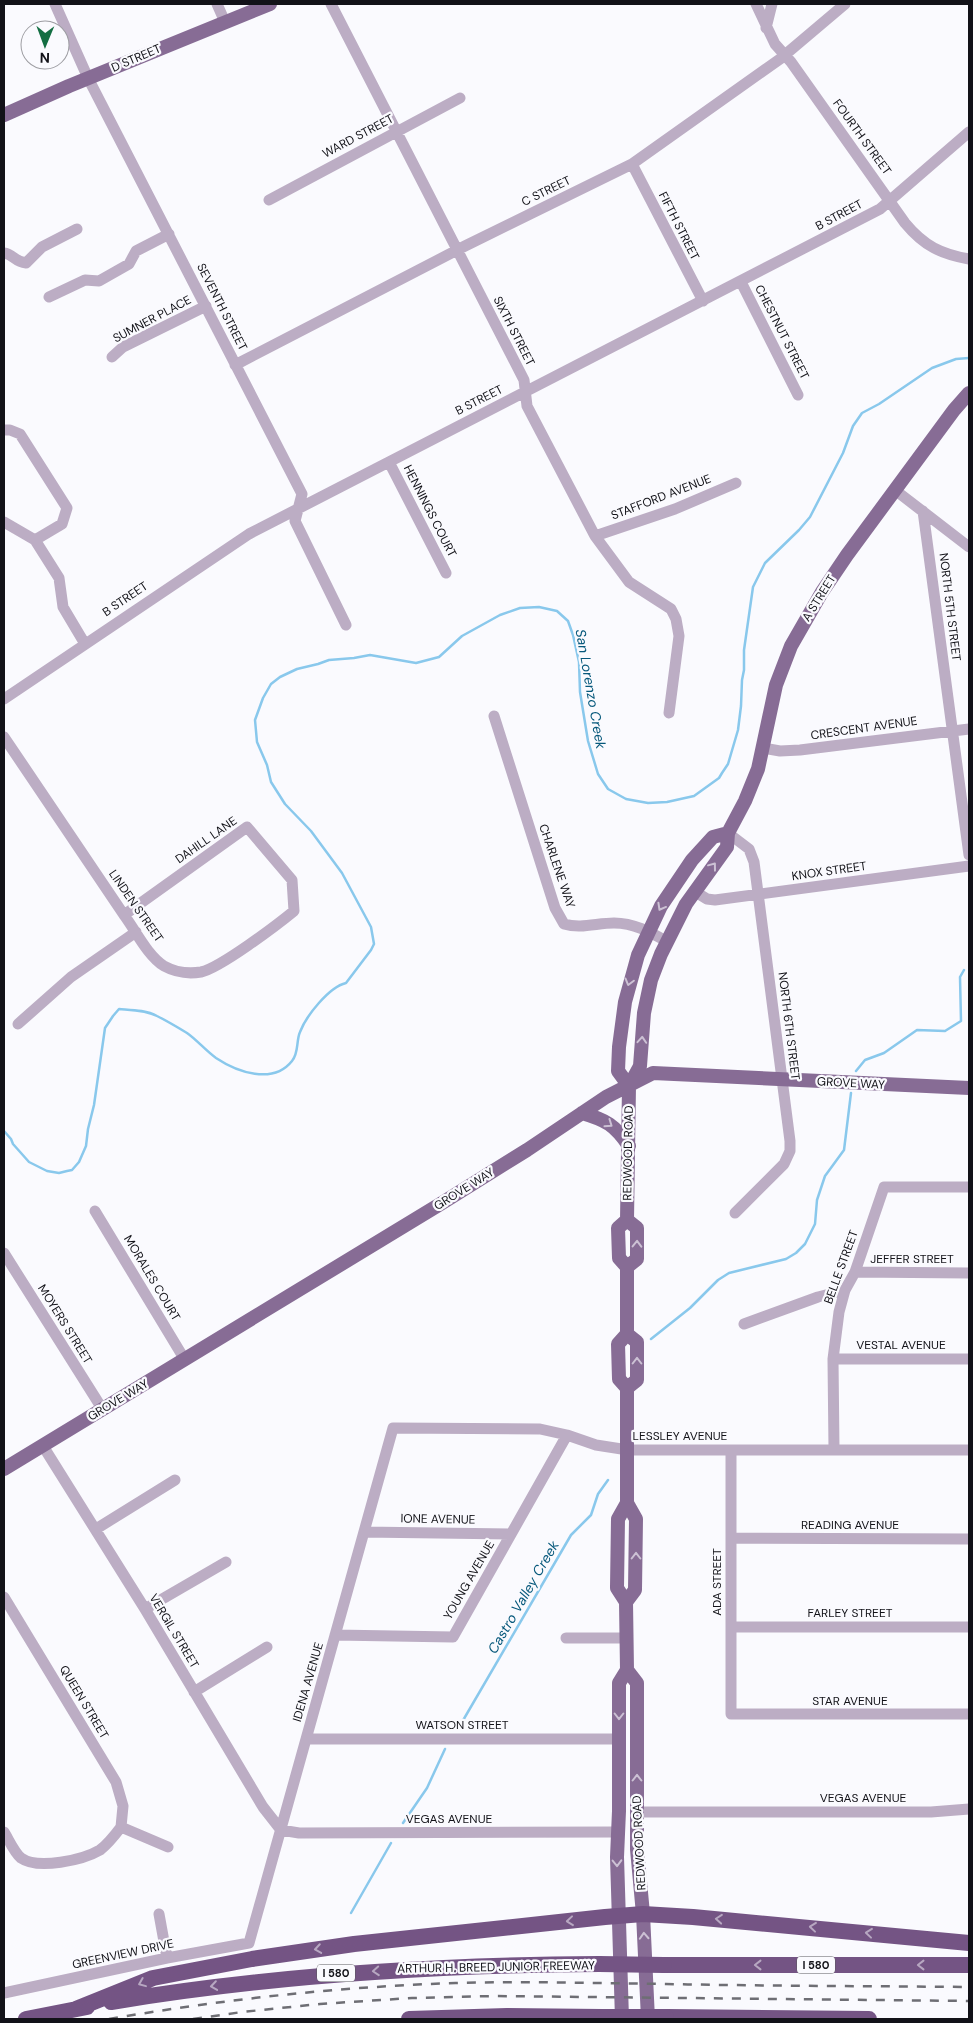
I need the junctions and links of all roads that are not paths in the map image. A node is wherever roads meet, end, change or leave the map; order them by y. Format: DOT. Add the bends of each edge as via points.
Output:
graph roads {
  1 [pos="55,4"];
  2 [pos="217,4"];
  3 [pos="270,4"];
  4 [pos="331,4"];
  5 [pos="756,4"];
  6 [pos="772,4"];
  7 [pos="845,4"];
  8 [pos="225,22"];
  9 [pos="766,28"];
  10 [pos="785,55"];
  11 [pos="88,78"];
  12 [pos="460,98"];
  13 [pos="4,115"];
  14 [pos="396,132"];
  15 [pos="969,132"];
  16 [pos="632,164"];
  17 [pos="269,200"];
  18 [pos="890,201"];
  19 [pos="77,229"];
  20 [pos="169,234"];
  21 [pos="457,251"];
  22 [pos="4,253"];
  23 [pos="969,259"];
  24 [pos="741,282"];
  25 [pos="48,297"];
  26 [pos="702,301"];
  27 [pos="206,306"];
  28 [pos="112,357"];
  29 [pos="235,365"];
  30 [pos="525,392"];
  31 [pos="969,393"];
  32 [pos="798,395"];
  33 [pos="4,430"];
  34 [pos="389,462"];
  35 [pos="736,483"];
  36 [pos="895,490"];
  37 [pos="298,509"];
  38 [pos="923,511"];
  39 [pos="4,522"];
  40 [pos="594,536"];
  41 [pos="35,540"];
  42 [pos="969,547"];
  43 [pos="446,573"];
  44 [pos="346,625"];
  45 [pos="86,644"];
  46 [pos="4,699"];
  47 [pos="669,713"];
  48 [pos="494,716"];
  49 [pos="969,729"];
  50 [pos="953,731"];
  51 [pos="4,737"];
  52 [pos="763,748"];
  53 [pos="728,833"];
  54 [pos="969,854"];
  55 [pos="969,866"];
  56 [pos="694,891"];
  57 [pos="758,894"];
  58 [pos="294,911"];
  59 [pos="124,915"];
  60 [pos="648,931"];
  61 [pos="136,932"];
  62 [pos="666,941"];
  63 [pos="18,1024"];
  64 [pos="782,1079"];
  65 [pos="630,1086"];
  66 [pos="969,1088"];
  67 [pos="582,1113"];
  68 [pos="628,1146"];
  69 [pos="969,1187"];
  70 [pos="95,1211"];
  71 [pos="735,1213"];
  72 [pos="4,1253"];
  73 [pos="855,1272"];
  74 [pos="969,1273"];
  75 [pos="845,1290"];
  76 [pos="744,1324"];
  77 [pos="833,1359"];
  78 [pos="969,1359"];
  79 [pos="184,1360"];
  80 [pos="103,1410"];
  81 [pos="393,1428"];
  82 [pos="567,1435"];
  83 [pos="43,1446"];
  84 [pos="834,1449"];
  85 [pos="628,1450"];
  86 [pos="731,1450"];
  87 [pos="969,1450"];
  88 [pos="4,1469"];
  89 [pos="175,1480"];
  90 [pos="96,1529"];
  91 [pos="364,1532"];
  92 [pos="511,1534"];
  93 [pos="731,1538"];
  94 [pos="969,1539"];
  95 [pos="226,1562"];
  96 [pos="4,1597"];
  97 [pos="145,1609"];
  98 [pos="731,1627"];
  99 [pos="969,1627"];
  100 [pos="335,1635"];
  101 [pos="566,1638"];
  102 [pos="626,1638"];
  103 [pos="267,1647"];
  104 [pos="627,1670"];
  105 [pos="194,1692"];
  106 [pos="731,1714"];
  107 [pos="969,1714"];
  108 [pos="306,1739"];
  109 [pos="619,1739"];
  110 [pos="969,1809"];
  111 [pos="636,1812"];
  112 [pos="121,1828"];
  113 [pos="281,1830"];
  114 [pos="4,1832"];
  115 [pos="618,1832"];
  116 [pos="168,1847"];
  117 [pos="159,1914"];
  118 [pos="643,1914"];
  119 [pos="618,1916"];
  120 [pos="249,1943"];
  121 [pos="969,1943"];
  122 [pos="167,1958"];
  123 [pos="969,1966"];
  124 [pos="4,1993"];
  125 [pos="76,2009"];
  126 [pos="26,2019"];
  127 [pos="409,2019"];
  128 [pos="622,2019"];
  129 [pos="648,2019"];
  130 [pos="869,2019"];
  1 -- 11 [label="street, SEVENTH STREET"];
  2 -- 8 [label="street"];
  3 -- 8 [label="main road, D STREET"];
  4 -- 14 [label="street, SIXTH STREET"];
  5 -- 9 [label="street, FOURTH STREET"];
  6 -- 9 [label="street"];
  7 -- 10 [label="street, C STREET"];
  8 -- 11 [label="main road, D STREET"];
  9 -- 10 [label="street, FOURTH STREET"];
  10 -- 16 [label="street, C STREET"];
  10 -- 18 [label="street, FOURTH STREET"];
  11 -- 13 [label="main road, D STREET"];
  11 -- 20 [label="street, SEVENTH STREET"];
  12 -- 14 [label="street, WARD STREET"];
  14 -- 17 [label="street, WARD STREET"];
  14 -- 21 [label="street, SIXTH STREET"];
  15 -- 18 [label="street, B STREET"];
  16 -- 21 [label="street, C STREET"];
  16 -- 26 [label="street, FIFTH STREET"];
  18 -- 23 [label="street, FOURTH STREET" via="911,230 929,246 948,255"];
  18 -- 24 [label="street, B STREET" via="866,217"];
  19 -- 22 [label="street" via="42,248 26,263"];
  20 -- 25 [label="street" via="136,252 129,264 99,281 85,280"];
  20 -- 27 [label="street, SEVENTH STREET"];
  21 -- 29 [label="street, C STREET"];
  21 -- 30 [label="street, SIXTH STREET" via="524,380"];
  24 -- 26 [label="street, B STREET"];
  24 -- 32 [label="street, CHESTNUT STREET"];
  26 -- 30 [label="street, B STREET"];
  27 -- 28 [label="street, SUMNER PLACE" via="123,347"];
  27 -- 29 [label="street, SEVENTH STREET"];
  29 -- 37 [label="street, SEVENTH STREET" via="302,494"];
  30 -- 34 [label="street, B STREET"];
  30 -- 40 [label="street, SIXTH STREET" via="527,406"];
  31 -- 36 [label="main road, A STREET"];
  33 -- 41 [label="street" via="20,434 67,508 62,524"];
  34 -- 37 [label="street, B STREET"];
  34 -- 43 [label="street, HENNINGS COURT"];
  35 -- 40 [label="street, STAFFORD AVENUE"];
  36 -- 38 [label="street"];
  36 -- 52 [label="main road, A STREET" via="822,592 791,646 776,685"];
  37 -- 44 [label="street, SEVENTH STREET" via="295,521"];
  37 -- 45 [label="street, B STREET" via="249,534"];
  38 -- 42 [label="street"];
  38 -- 50 [label="street, NORTH 5TH STREET"];
  39 -- 41 [label="street"];
  40 -- 47 [label="street, SIXTH STREET" via="629,582 671,609 676,619 679,636"];
  41 -- 45 [label="street" via="60,578 63,607"];
  45 -- 46 [label="street, B STREET"];
  48 -- 60 [label="street, CHARLENE WAY" via="555,908 564,924 575,927 616,923"];
  49 -- 50 [label="street, CRESCENT AVENUE"];
  50 -- 52 [label="street, CRESCENT AVENUE" via="800,750"];
  50 -- 54 [label="street, NORTH 5TH STREET"];
  51 -- 59 [label="street, LINDEN STREET"];
  52 -- 53 [label="main road, A STREET" via="753,782"];
  56 -- 53 [label="main road, A STREET, one-way" via="727,847"];
  53 -- 57 [label="street, NORTH 6TH STREET" via="752,855"];
  53 -- 60 [label="main road, one-way" via="713,837 692,860"];
  55 -- 57 [label="street, KNOX STREET"];
  56 -- 57 [label="street, KNOX STREET" via="715,900"];
  56 -- 62 [label="main road, A STREET"];
  57 -- 64 [label="street, NORTH 6TH STREET"];
  58 -- 59 [label="street, DAHILL LANE" via="292,880 247,827"];
  58 -- 61 [label="street, LINDEN STREET" via="202,972 182,973 164,966"];
  59 -- 61 [label="street, LINDEN STREET"];
  60 -- 62 [label="street, CHARLENE WAY"];
  60 -- 65 [label="main road, one-way" via="631,974 623,1009 618,1071"];
  61 -- 63 [label="street" via="65,982"];
  65 -- 62 [label="main road, REDWOOD ROAD, one-way" via="640,1066 648,994"];
  64 -- 65 [label="main road, GROVE WAY" via="653,1073"];
  64 -- 66 [label="main road, GROVE WAY"];
  64 -- 71 [label="street, NORTH 6TH STREET" via="790,1142 788,1157"];
  65 -- 67 [label="main road, GROVE WAY"];
  65 -- 68 [label="main road, REDWOOD ROAD"];
  67 -- 68 [label="main road, one-way" via="612,1125"];
  67 -- 79 [label="main road, GROVE WAY" via="442,1203"];
  68 -- 85 [label="main road, REDWOOD ROAD" via="628,1220 637,1228 637,1258 627,1267 627,1334 637,1342 637,1380 628,1388"];
  69 -- 73 [label="street, BELLE STREET" via="884,1187"];
  70 -- 79 [label="street, MORALES COURT"];
  72 -- 80 [label="street, MOYERS STREET"];
  73 -- 74 [label="street, JEFFER STREET"];
  73 -- 75 [label="street, BELLE STREET"];
  75 -- 76 [label="street"];
  75 -- 77 [label="street, BELLE STREET" via="838,1312"];
  77 -- 78 [label="street, VESTAL AVENUE"];
  77 -- 84 [label="street, BELLE STREET"];
  79 -- 80 [label="main road, GROVE WAY"];
  80 -- 83 [label="main road, GROVE WAY"];
  81 -- 82 [label="street, LESSLEY AVENUE" via="540,1429"];
  81 -- 91 [label="street, IDENA AVENUE"];
  82 -- 85 [label="street, LESSLEY AVENUE" via="596,1446"];
  82 -- 92 [label="street, YOUNG AVENUE"];
  83 -- 88 [label="main road, GROVE WAY"];
  83 -- 90 [label="street, VERGIL STREET"];
  84 -- 86 [label="street, LESSLEY AVENUE"];
  84 -- 87 [label="street, LESSLEY AVENUE"];
  85 -- 86 [label="street, LESSLEY AVENUE"];
  85 -- 102 [label="main road, REDWOOD ROAD" via="627,1503 618,1519 617,1588 626,1602"];
  86 -- 93 [label="street, ADA STREET"];
  89 -- 90 [label="street"];
  90 -- 97 [label="street, VERGIL STREET"];
  91 -- 92 [label="street, IONE AVENUE"];
  91 -- 100 [label="street, IDENA AVENUE"];
  92 -- 100 [label="street, YOUNG AVENUE" via="453,1637"];
  93 -- 94 [label="street, READING AVENUE"];
  93 -- 98 [label="street, ADA STREET"];
  95 -- 97 [label="street"];
  96 -- 112 [label="street, QUEEN STREET" via="116,1782 123,1806"];
  97 -- 105 [label="street, VERGIL STREET"];
  98 -- 99 [label="street, FARLEY STREET"];
  98 -- 106 [label="street, ADA STREET"];
  100 -- 108 [label="street, IDENA AVENUE"];
  101 -- 102 [label="street"];
  102 -- 104 [label="main road, REDWOOD ROAD"];
  103 -- 105 [label="street"];
  104 -- 109 [label="main road, REDWOOD ROAD, one-way" via="619,1683"];
  111 -- 104 [label="main road, REDWOOD ROAD, one-way" via="637,1683"];
  105 -- 113 [label="street, VERGIL STREET" via="263,1807"];
  106 -- 107 [label="street, STAR AVENUE"];
  108 -- 109 [label="street, WATSON STREET"];
  108 -- 113 [label="street, IDENA AVENUE"];
  109 -- 115 [label="main road, REDWOOD ROAD"];
  110 -- 111 [label="street, VEGAS AVENUE" via="932,1812"];
  111 -- 118 [label="main road, REDWOOD ROAD"];
  112 -- 114 [label="street" via="100,1850 85,1857 46,1864 32,1863 21,1857"];
  112 -- 116 [label="street"];
  113 -- 115 [label="street, VEGAS AVENUE"];
  113 -- 120 [label="street, IDENA AVENUE"];
  115 -- 119 [label="main road, REDWOOD ROAD, one-way"];
  117 -- 122 [label="street"];
  118 -- 119 [label="highway"];
  121 -- 118 [label="highway, one-way"];
  129 -- 118 [label="main road, REDWOOD ROAD, one-way"];
  119 -- 125 [label="highway, one-way" via="354,1944 252,1959 153,1978"];
  119 -- 128 [label="main road, REDWOOD ROAD"];
  120 -- 122 [label="street, GREENVIEW DRIVE"];
  122 -- 124 [label="street, GREENVIEW DRIVE"];
  123 -- 125 [label="highway, ARTHUR H. BREED JUNIOR FREEWAY / I 580, one-way, bridge" via="599,1964 449,1967 330,1974 220,1986"];
  125 -- 126 [label="highway, ARTHUR H. BREED JUNIOR FREEWAY / I 580"];
  127 -- 130 [label="highway, bridge" via="507,2016"];
}
